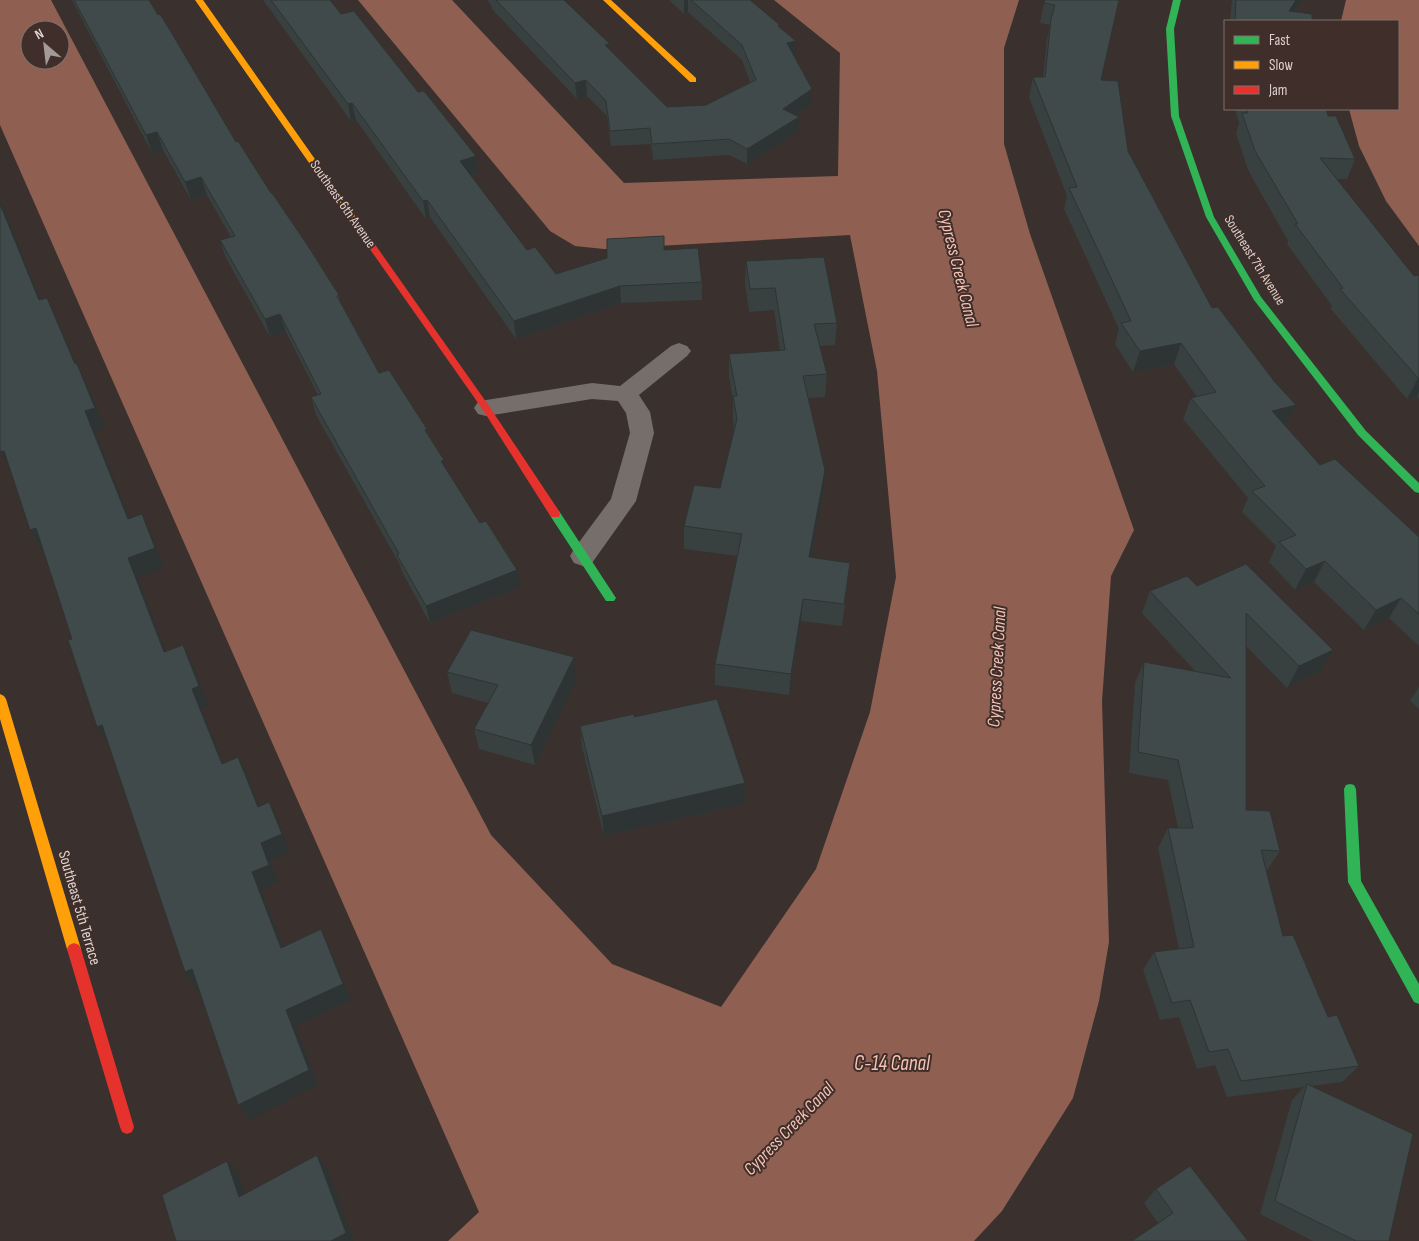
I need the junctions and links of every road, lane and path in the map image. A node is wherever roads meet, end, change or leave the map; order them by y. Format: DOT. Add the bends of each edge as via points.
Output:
graph roads {
  1 [pos="199,0"];
  2 [pos="608,0"];
  3 [pos="1177,0"];
  4 [pos="693,80"];
  5 [pos="679,351"];
  6 [pos="625,394"];
  7 [pos="486,408"];
  8 [pos="1419,489"];
  9 [pos="583,556"];
  10 [pos="610,598"];
  11 [pos="0,699"];
  12 [pos="1350,789"];
  13 [pos="1419,997"];
  14 [pos="126,1127"];
  1 -- 7 [label="street, Southeast 6th Avenue"];
  2 -- 4 [label="street"];
  3 -- 8 [label="street, Southeast 7th Avenue" via="1170,29 1175,116 1210,217 1257,298 1362,433"];
  5 -- 6 [label="street"];
  6 -- 7 [label="street" via="592,391"];
  6 -- 9 [label="street" via="638,412 642,433 623,501"];
  7 -- 9 [label="street, Southeast 6th Avenue"];
  9 -- 10 [label="street, Southeast 6th Avenue"];
  11 -- 14 [label="street, Southeast 5th Terrace"];
  12 -- 13 [label="street" via="1355,882"];
}
